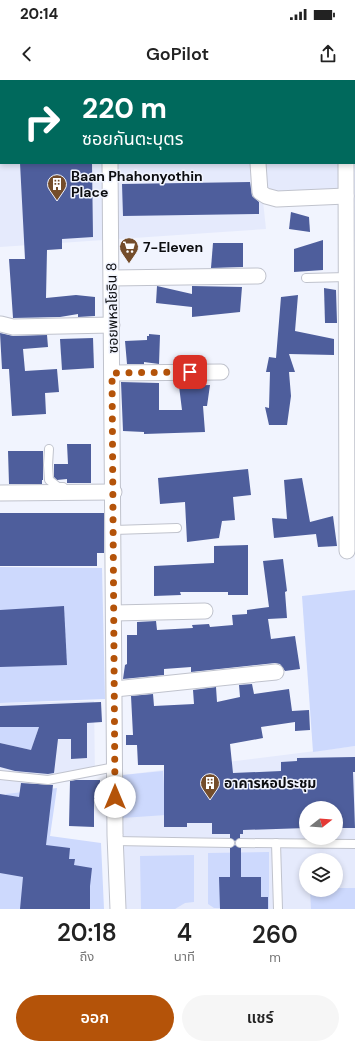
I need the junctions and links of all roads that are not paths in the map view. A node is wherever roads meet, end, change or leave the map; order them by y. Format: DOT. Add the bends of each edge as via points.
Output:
graph roads {
  1 [pos="194,80"];
  2 [pos="251,80"];
  3 [pos="110,164"];
  4 [pos="258,164"];
  5 [pos="346,164"];
  6 [pos="346,196"];
  7 [pos="258,276"];
  8 [pos="347,277"];
  9 [pos="112,278"];
  10 [pos="306,278"];
  11 [pos="0,321"];
  12 [pos="112,325"];
  13 [pos="220,372"];
  14 [pos="112,373"];
  15 [pos="351,421"];
  16 [pos="49,449"];
  17 [pos="114,489"];
  18 [pos="0,493"];
  19 [pos="177,528"];
  20 [pos="114,530"];
  21 [pos="347,551"];
  22 [pos="205,611"];
  23 [pos="114,613"];
  24 [pos="276,672"];
  25 [pos="115,689"];
  26 [pos="115,767"];
  27 [pos="0,775"];
  28 [pos="115,841"];
  29 [pos="230,842"];
  30 [pos="240,843"];
  31 [pos="276,843"];
  32 [pos="355,844"];
  33 [pos="118,909"];
  34 [pos="278,909"];
  1 -- 2 [label="street"];
  3 -- 9 [label="street, ซอยพหลโยธิน 8"];
  4 -- 6 [label="street" via="260,192 266,196 277,199"];
  5 -- 6 [label="street"];
  6 -- 8 [label="street"];
  7 -- 9 [label="street"];
  8 -- 10 [label="lane"];
  8 -- 15 [label="street"];
  9 -- 12 [label="street, ซอยพหลโยธิน 8"];
  11 -- 12 [label="street" via="13,327"];
  12 -- 14 [label="street, ซอยพหลโยธิน 8"];
  13 -- 14 [label="street"];
  14 -- 17 [label="street, ซอยพหลโยธิน 8"];
  15 -- 21 [label="street"];
  16 -- 17 [label="lane" via="49,480 58,487"];
  17 -- 18 [label="street"];
  17 -- 20 [label="street, ซอยพหลโยธิน 8"];
  19 -- 20 [label="lane"];
  20 -- 23 [label="street, ซอยพหลโยธิน 8"];
  22 -- 23 [label="street"];
  23 -- 25 [label="street, ซอยพหลโยธิน 8"];
  24 -- 25 [label="street"];
  25 -- 26 [label="street, ซอยพหลโยธิน 8"];
  26 -- 27 [label="lane" via="48,780"];
  26 -- 28 [label="street, ซอยพหลโยธิน 8"];
  28 -- 29 [label="lane"];
  28 -- 33 [label="street, ซอยพหลโยธิน 8"];
  30 -- 31 [label="lane"];
  31 -- 32 [label="lane"];
  31 -- 34 [label="lane"];
}
